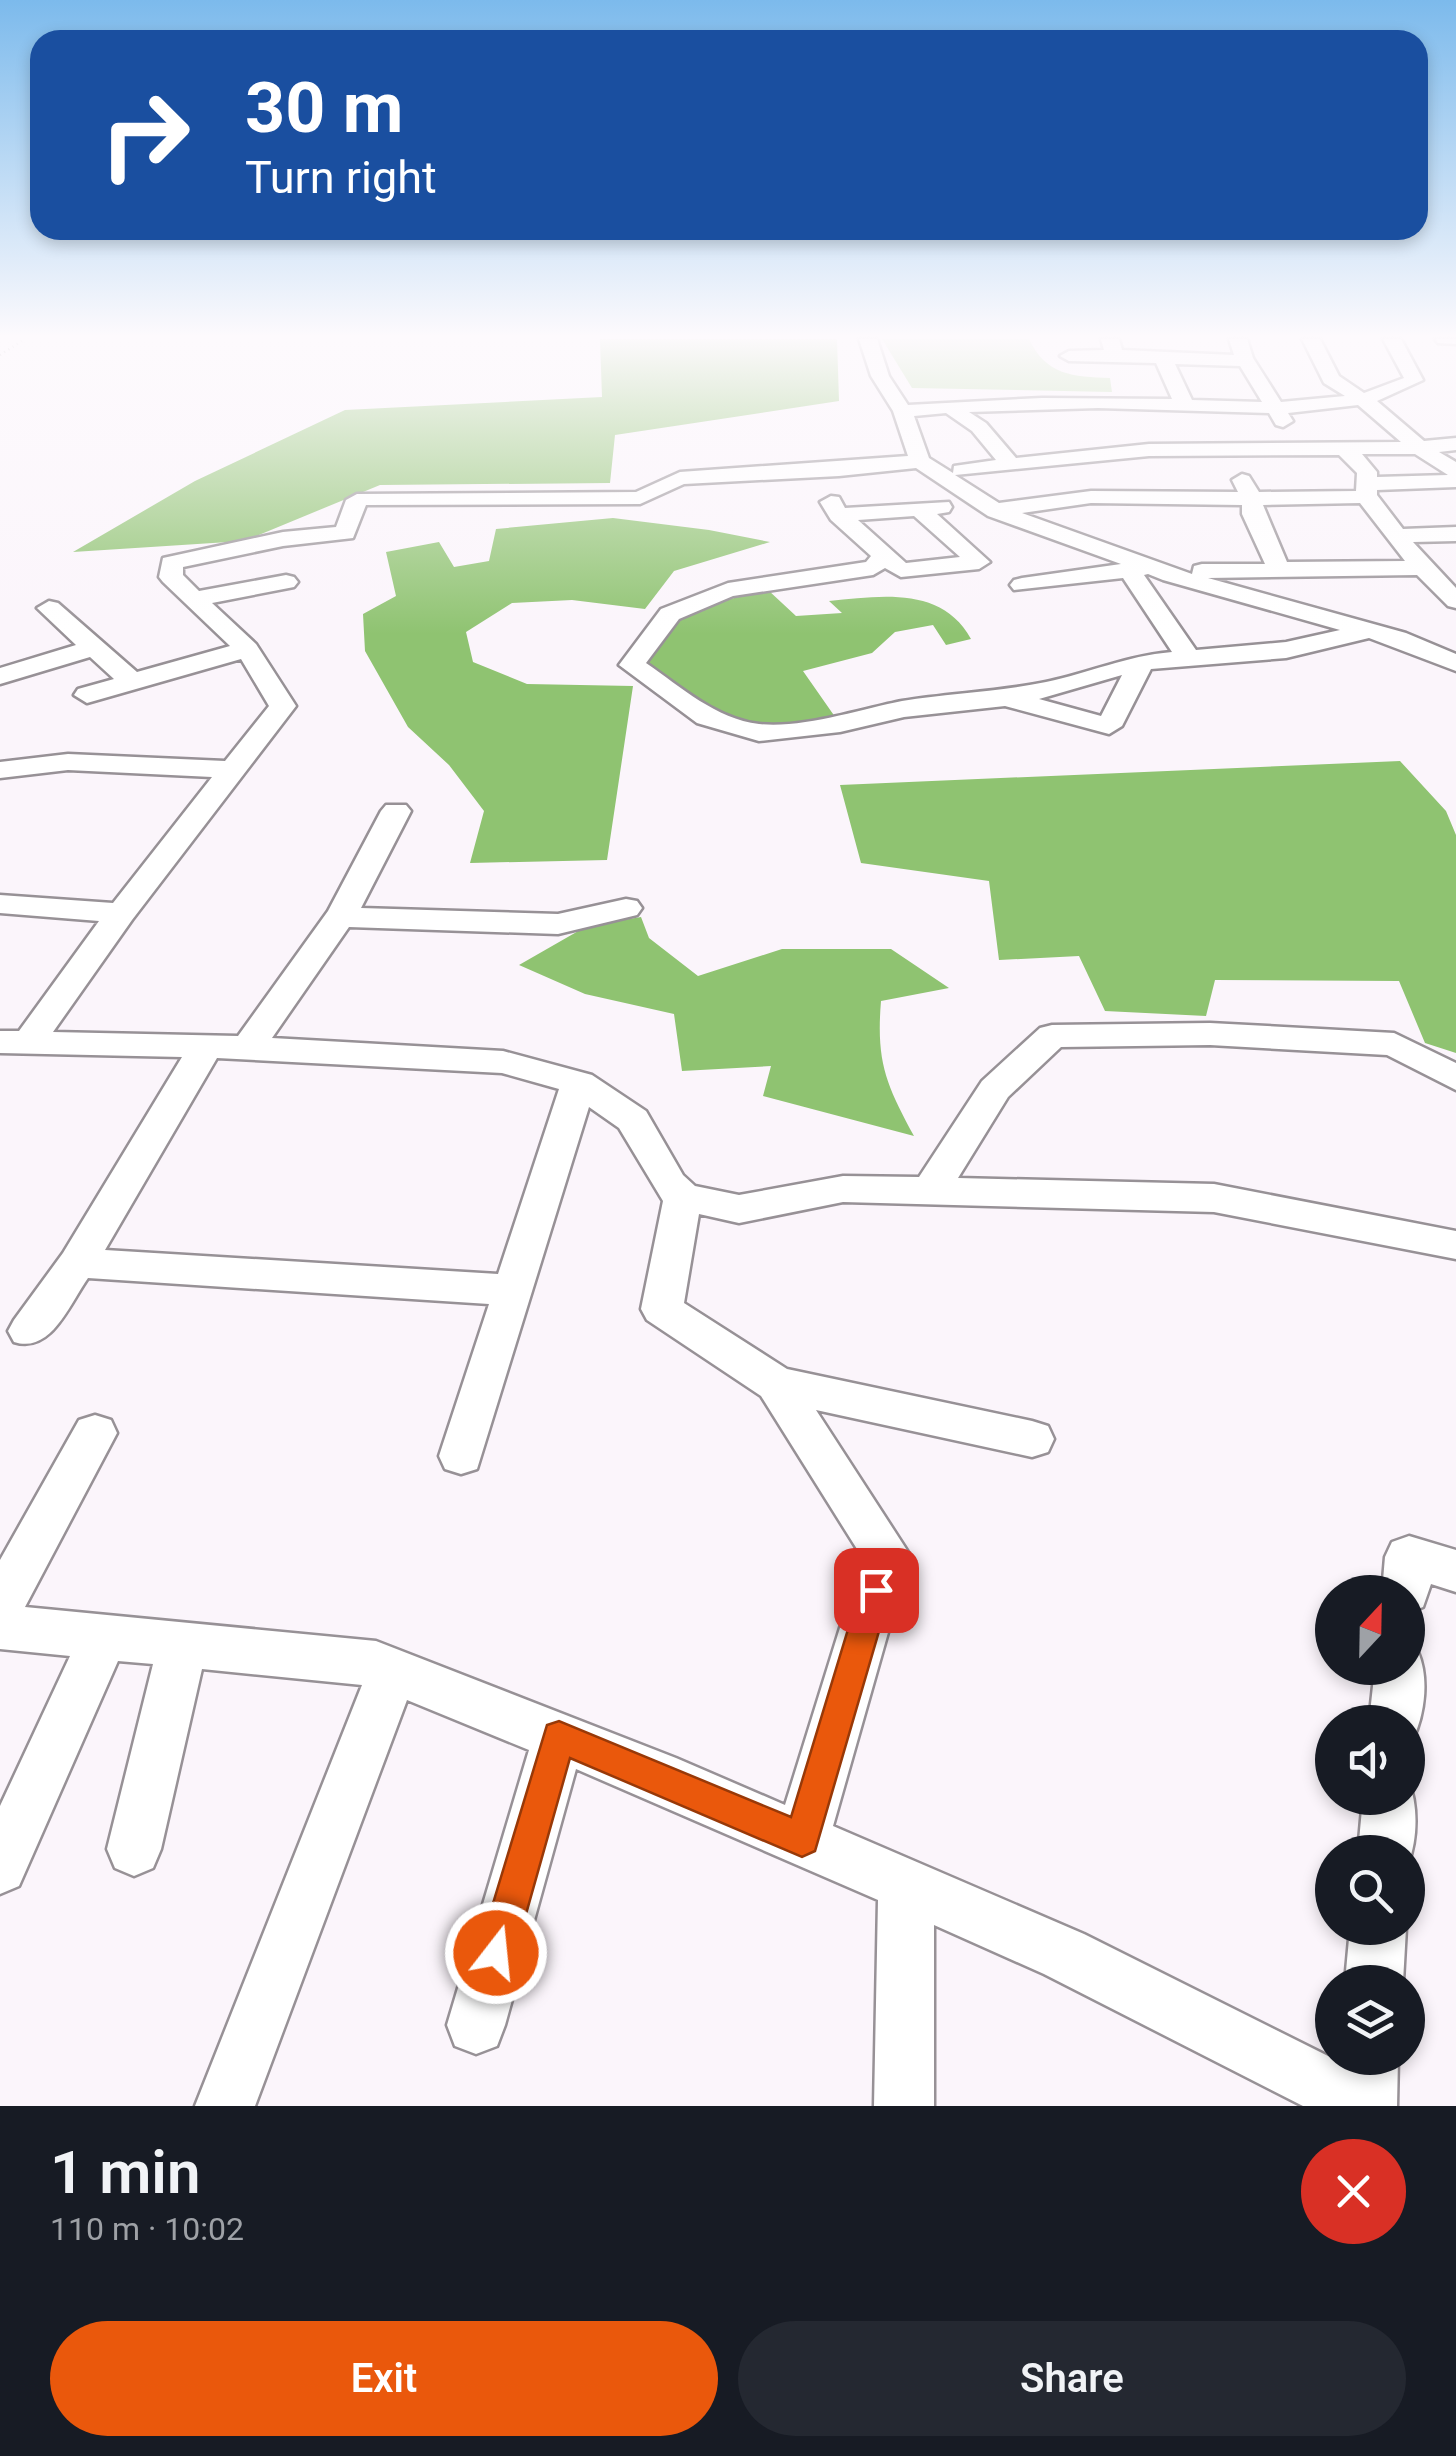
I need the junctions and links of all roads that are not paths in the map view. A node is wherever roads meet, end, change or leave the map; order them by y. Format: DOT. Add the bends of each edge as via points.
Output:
graph roads {
  1 [pos="912,437"];
  2 [pos="987,437"];
  3 [pos="1069,437"];
  4 [pos="1138,437"];
  5 [pos="1291,437"];
  6 [pos="1407,437"];
  7 [pos="1456,444"];
  8 [pos="1296,448"];
  9 [pos="1419,448"];
  10 [pos="1224,449"];
  11 [pos="1345,449"];
  12 [pos="1049,459"];
  13 [pos="920,460"];
  14 [pos="1009,463"];
  15 [pos="961,470"];
  16 [pos="1456,470"];
  17 [pos="1456,481"];
  18 [pos="1366,490"];
  19 [pos="825,492"];
  20 [pos="1086,498"];
  21 [pos="1252,498"];
  22 [pos="991,507"];
  23 [pos="919,509"];
  24 [pos="838,515"];
  25 [pos="1456,534"];
  26 [pos="1398,536"];
  27 [pos="883,556"];
  28 [pos="1456,563"];
  29 [pos="1420,565"];
  30 [pos="1279,568"];
  31 [pos="1140,569"];
  32 [pos="1175,576"];
  33 [pos="286,582"];
  34 [pos="1022,586"];
  35 [pos="194,600"];
  36 [pos="1456,601"];
  37 [pos="49,608"];
  38 [pos="1370,630"];
  39 [pos="1456,638"];
  40 [pos="94,648"];
  41 [pos="247,649"];
  42 [pos="1426,650"];
  43 [pos="1190,659"];
  44 [pos="1142,662"];
  45 [pos="1456,663"];
  46 [pos="0,676"];
  47 [pos="132,682"];
  48 [pos="87,695"];
  49 [pos="1005,698"];
  50 [pos="0,770"];
  51 [pos="236,770"];
  52 [pos="396,812"];
  53 [pos="0,904"];
  54 [pos="626,908"];
  55 [pos="122,912"];
  56 [pos="340,917"];
  57 [pos="7,1043"];
  58 [pos="206,1046"];
  59 [pos="248,1048"];
  60 [pos="1456,1078"];
  61 [pos="579,1083"];
  62 [pos="930,1190"];
  63 [pos="683,1197"];
  64 [pos="1456,1244"];
  65 [pos="77,1263"];
  66 [pos="514,1290"];
  67 [pos="28,1331"];
  68 [pos="776,1384"];
  69 [pos="95,1432"];
  70 [pos="1032,1440"];
  71 [pos="461,1456"];
  72 [pos="1456,1571"];
  73 [pos="1407,1575"];
  74 [pos="0,1606"];
  75 [pos="0,1627"];
  76 [pos="104,1636"];
  77 [pos="183,1644"];
  78 [pos="393,1670"];
  79 [pos="559,1736"];
  80 [pos="802,1839"];
  81 [pos="134,1849"];
  82 [pos="0,1867"];
  83 [pos="906,1884"];
  84 [pos="476,2025"];
  85 [pos="1365,2094"];
  86 [pos="225,2106"];
  87 [pos="904,2106"];
  1 -- 13 [label="street"];
  2 -- 14 [label="street"];
  3 -- 12 [label="street"];
  4 -- 10 [label="street"];
  5 -- 8 [label="street"];
  6 -- 9 [label="street"];
  7 -- 9 [label="street"];
  8 -- 10 [label="street"];
  8 -- 11 [label="street"];
  9 -- 11 [label="street"];
  9 -- 16 [label="street"];
  10 -- 21 [label="street"];
  11 -- 18 [label="street" via="1367,472"];
  12 -- 14 [label="street"];
  12 -- 20 [label="street"];
  13 -- 22 [label="street"];
  13 -- 35 [label="street" via="680,478 640,498 356,500 345,533 170,563 170,577"];
  14 -- 15 [label="street"];
  17 -- 18 [label="street"];
  18 -- 21 [label="street"];
  18 -- 26 [label="street"];
  19 -- 24 [label="street"];
  20 -- 21 [label="street"];
  20 -- 22 [label="street"];
  21 -- 30 [label="street" via="1252,514"];
  22 -- 23 [label="street"];
  22 -- 31 [label="street"];
  23 -- 24 [label="street"];
  23 -- 27 [label="street" via="978,562 901,570"];
  24 -- 27 [label="street"];
  25 -- 26 [label="street"];
  26 -- 29 [label="street"];
  27 -- 49 [label="street" via="872,568 728,590 670,614 632,665 706,716 759,733"];
  28 -- 29 [label="street"];
  29 -- 30 [label="street"];
  29 -- 36 [label="street"];
  30 -- 32 [label="street"];
  31 -- 32 [label="street"];
  31 -- 34 [label="street"];
  31 -- 43 [label="street"];
  32 -- 38 [label="street"];
  33 -- 35 [label="street"];
  35 -- 41 [label="street"];
  37 -- 40 [label="street"];
  38 -- 42 [label="street"];
  38 -- 43 [label="street" via="1286,650"];
  39 -- 42 [label="street"];
  40 -- 46 [label="street"];
  40 -- 47 [label="street"];
  41 -- 47 [label="street"];
  41 -- 51 [label="street" via="284,706"];
  42 -- 45 [label="street"];
  43 -- 44 [label="street"];
  44 -- 49 [label="street"];
  44 -- 49 [label="street" via="1110,726"];
  47 -- 48 [label="street"];
  50 -- 51 [label="street" via="68,762"];
  51 -- 55 [label="street"];
  52 -- 56 [label="street"];
  53 -- 55 [label="street"];
  54 -- 56 [label="street" via="558,924"];
  55 -- 57 [label="street"];
  56 -- 59 [label="street"];
  57 -- 58 [label="street"];
  58 -- 59 [label="street"];
  58 -- 65 [label="street"];
  59 -- 61 [label="street" via="503,1062"];
  60 -- 62 [label="street" via="1394,1044 1210,1034 1052,1036 995,1089"];
  61 -- 63 [label="street" via="634,1120"];
  61 -- 66 [label="street"];
  62 -- 63 [label="street" via="844,1189 740,1209"];
  62 -- 64 [label="street" via="1214,1198"];
  63 -- 68 [label="street" via="662,1309"];
  65 -- 66 [label="street"];
  65 -- 67 [label="street"];
  66 -- 71 [label="street"];
  68 -- 70 [label="street"];
  68 -- 80 [label="street" via="886,1554"];
  69 -- 74 [label="street"];
  72 -- 73 [label="street" via="1409,1557"];
  75 -- 76 [label="street"];
  76 -- 77 [label="street"];
  76 -- 82 [label="street"];
  77 -- 78 [label="street"];
  77 -- 81 [label="street"];
  78 -- 79 [label="street"];
  78 -- 86 [label="street"];
  79 -- 80 [label="street"];
  79 -- 84 [label="street"];
  80 -- 83 [label="street"];
  83 -- 85 [label="street"];
  83 -- 87 [label="street"];
}
